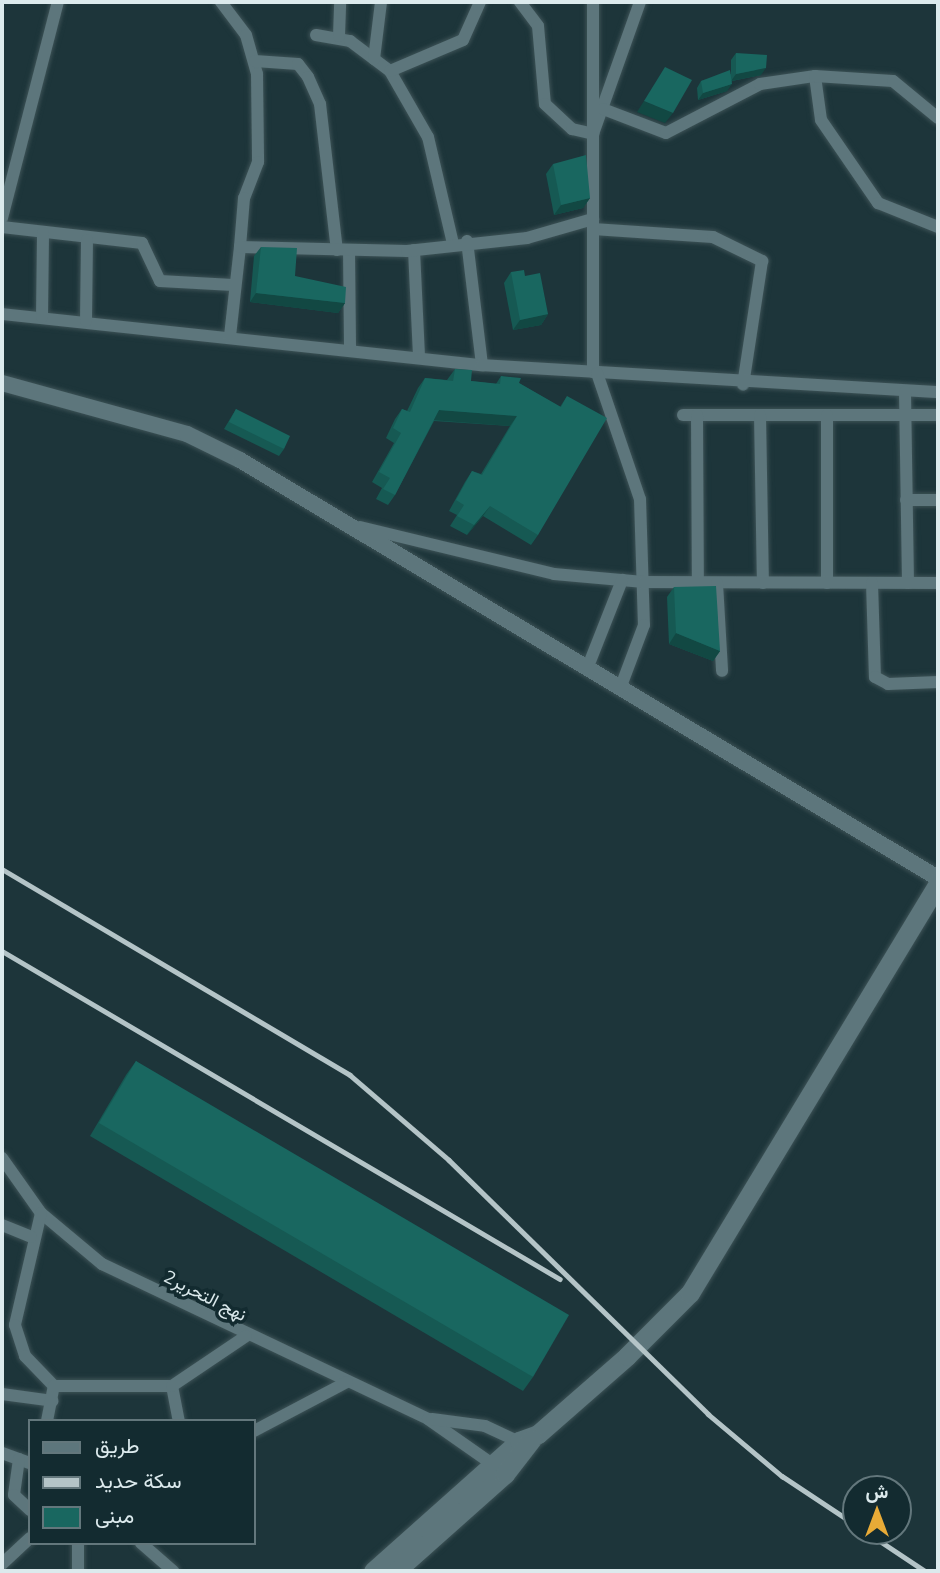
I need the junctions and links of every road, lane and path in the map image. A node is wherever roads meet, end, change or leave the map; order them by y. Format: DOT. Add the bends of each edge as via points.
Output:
graph roads {
  1 [pos="58,2"];
  2 [pos="221,2"];
  3 [pos="340,2"];
  4 [pos="382,2"];
  5 [pos="480,2"];
  6 [pos="520,2"];
  7 [pos="593,2"];
  8 [pos="640,2"];
  9 [pos="316,35"];
  10 [pos="339,36"];
  11 [pos="374,59"];
  12 [pos="255,61"];
  13 [pos="390,71"];
  14 [pos="815,76"];
  15 [pos="603,109"];
  16 [pos="938,118"];
  17 [pos="593,134"];
  18 [pos="8,185"];
  19 [pos="2,218"];
  20 [pos="593,224"];
  21 [pos="2,227"];
  22 [pos="938,228"];
  23 [pos="43,233"];
  24 [pos="87,240"];
  25 [pos="467,241"];
  26 [pos="453,244"];
  27 [pos="240,247"];
  28 [pos="343,250"];
  29 [pos="414,250"];
  30 [pos="233,285"];
  31 [pos="2,314"];
  32 [pos="42,317"];
  33 [pos="86,321"];
  34 [pos="230,337"];
  35 [pos="350,350"];
  36 [pos="419,357"];
  37 [pos="482,365"];
  38 [pos="595,372"];
  39 [pos="2,383"];
  40 [pos="743,385"];
  41 [pos="905,392"];
  42 [pos="938,392"];
  43 [pos="683,415"];
  44 [pos="697,415"];
  45 [pos="760,415"];
  46 [pos="827,415"];
  47 [pos="905,415"];
  48 [pos="938,415"];
  49 [pos="906,500"];
  50 [pos="938,500"];
  51 [pos="336,520"];
  52 [pos="622,580"];
  53 [pos="644,582"];
  54 [pos="698,582"];
  55 [pos="717,583"];
  56 [pos="763,583"];
  57 [pos="827,583"];
  58 [pos="872,583"];
  59 [pos="908,583"];
  60 [pos="938,583"];
  61 [pos="587,669"];
  62 [pos="722,671"];
  63 [pos="938,682"];
  64 [pos="620,689"];
  65 [pos="938,878"];
  66 [pos="938,883"];
  67 [pos="2,1158"];
  68 [pos="41,1213"];
  69 [pos="2,1225"];
  70 [pos="31,1237"];
  71 [pos="246,1336"];
  72 [pos="347,1382"];
  73 [pos="54,1386"];
  74 [pos="172,1386"];
  75 [pos="2,1394"];
  76 [pos="53,1401"];
  77 [pos="48,1419"];
  78 [pos="179,1419"];
  79 [pos="428,1419"];
  80 [pos="256,1430"];
  81 [pos="529,1440"];
  82 [pos="2,1453"];
  83 [pos="24,1461"];
  84 [pos="499,1469"];
  85 [pos="28,1508"];
  86 [pos="28,1540"];
  87 [pos="414,1544"];
  88 [pos="78,1545"];
  89 [pos="143,1545"];
  90 [pos="2,1564"];
  91 [pos="78,1571"];
  92 [pos="173,1571"];
  93 [pos="373,1571"];
  94 [pos="396,1571"];
  1 -- 18 [label="street"];
  2 -- 12 [label="street" via="246,35"];
  3 -- 10 [label="street"];
  4 -- 11 [label="street"];
  5 -- 13 [label="street" via="463,40"];
  6 -- 17 [label="street" via="538,26 545,104 572,129"];
  7 -- 17 [label="street"];
  8 -- 15 [label="street"];
  9 -- 10 [label="street"];
  10 -- 11 [label="street"];
  11 -- 13 [label="street"];
  12 -- 27 [label="street" via="258,162 244,198"];
  12 -- 28 [label="street" via="298,64 308,77 320,104"];
  13 -- 26 [label="street" via="428,137"];
  14 -- 15 [label="street" via="760,84 666,133"];
  14 -- 16 [label="street" via="892,81"];
  14 -- 22 [label="street" via="821,120 878,203"];
  15 -- 17 [label="street"];
  17 -- 20 [label="street"];
  18 -- 19 [label="street"];
  20 -- 25 [label="street" via="527,238"];
  20 -- 38 [label="street"];
  20 -- 40 [label="street" via="713,237 762,261"];
  21 -- 23 [label="street"];
  23 -- 24 [label="street"];
  23 -- 32 [label="street"];
  24 -- 30 [label="street" via="146,245 160,281"];
  24 -- 33 [label="street"];
  25 -- 26 [label="street"];
  25 -- 37 [label="street"];
  26 -- 29 [label="street"];
  27 -- 28 [label="street"];
  27 -- 30 [label="street"];
  28 -- 29 [label="street"];
  28 -- 35 [label="street"];
  29 -- 36 [label="street"];
  30 -- 34 [label="street"];
  31 -- 32 [label="street"];
  32 -- 33 [label="street"];
  33 -- 34 [label="street"];
  34 -- 35 [label="street"];
  35 -- 36 [label="street"];
  36 -- 37 [label="street"];
  37 -- 38 [label="street"];
  38 -- 40 [label="street"];
  38 -- 53 [label="street" via="636,480"];
  39 -- 51 [label="street" via="187,433"];
  40 -- 41 [label="street"];
  41 -- 42 [label="street"];
  41 -- 47 [label="street"];
  43 -- 44 [label="street"];
  44 -- 45 [label="street"];
  44 -- 54 [label="street"];
  45 -- 46 [label="street"];
  45 -- 56 [label="street"];
  46 -- 47 [label="street"];
  46 -- 57 [label="street"];
  47 -- 48 [label="street"];
  47 -- 49 [label="street"];
  49 -- 50 [label="street"];
  49 -- 59 [label="street"];
  51 -- 52 [label="street" via="448,554"];
  51 -- 61 [label="street"];
  52 -- 53 [label="street"];
  52 -- 61 [label="street"];
  53 -- 54 [label="street"];
  53 -- 64 [label="street" via="640,644"];
  54 -- 55 [label="street"];
  55 -- 56 [label="street"];
  55 -- 62 [label="street"];
  56 -- 57 [label="street"];
  57 -- 58 [label="street"];
  58 -- 59 [label="street"];
  58 -- 63 [label="street" via="875,677 888,684"];
  59 -- 60 [label="street"];
  61 -- 64 [label="street"];
  64 -- 65 [label="street"];
  66 -- 81 [label="main road" via="728,1239 690,1293 627,1356"];
  67 -- 68 [label="street, نهج التحرير2"];
  68 -- 70 [label="street"];
  68 -- 71 [label="street, نهج التحرير2" via="102,1264"];
  69 -- 70 [label="street"];
  70 -- 73 [label="street" via="32,1266 15,1325 18,1343"];
  71 -- 72 [label="street, نهج التحرير2"];
  71 -- 74 [label="street"];
  72 -- 79 [label="street, نهج التحرير2"];
  72 -- 80 [label="street"];
  73 -- 74 [label="street"];
  73 -- 76 [label="street"];
  74 -- 78 [label="street"];
  75 -- 76 [label="street"];
  76 -- 77 [label="street"];
  79 -- 81 [label="street, نهج التحرير2" via="485,1426"];
  79 -- 84 [label="street, نهج التحرير2"];
  81 -- 84 [label="main road"];
  82 -- 83 [label="street"];
  83 -- 85 [label="street" via="15,1495"];
  84 -- 87 [label="main road"];
  86 -- 90 [label="street"];
  87 -- 93 [label="main road"];
  87 -- 94 [label="main road"];
  88 -- 91 [label="street"];
  89 -- 92 [label="street"];
}
